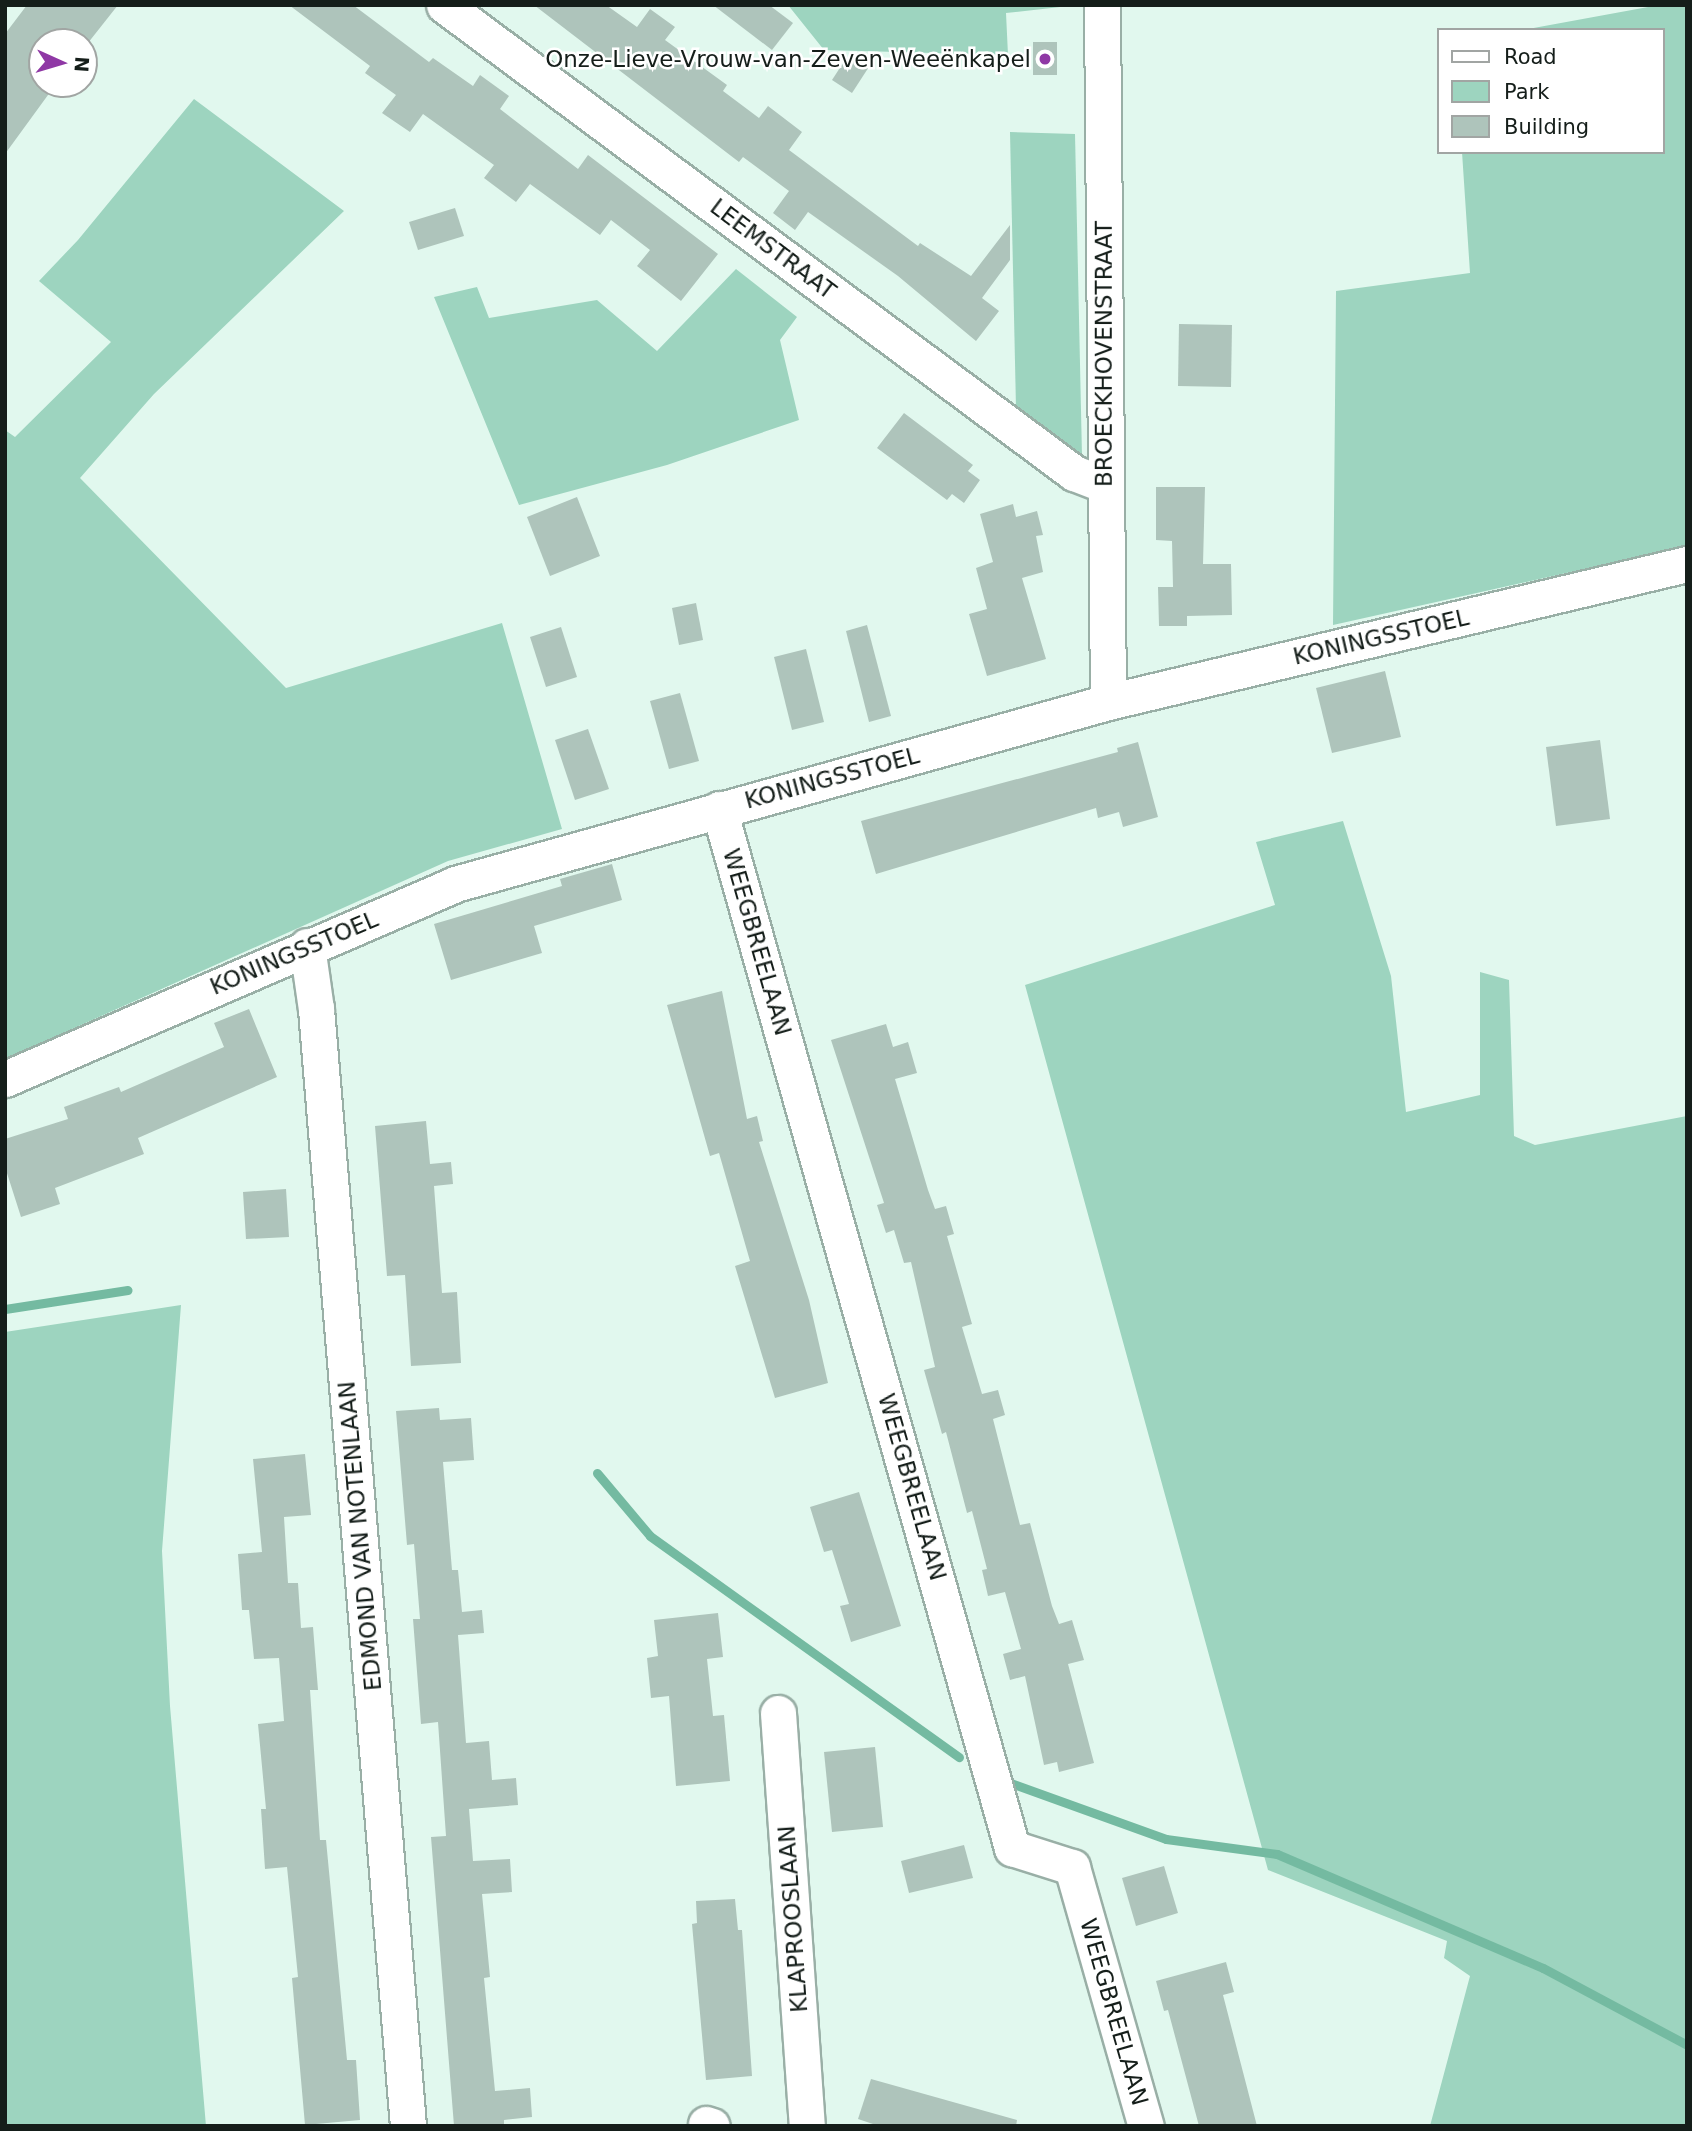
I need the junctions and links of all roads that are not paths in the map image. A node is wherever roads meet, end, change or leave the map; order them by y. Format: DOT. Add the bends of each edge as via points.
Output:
graph roads {
  1 [pos="444,5"];
  2 [pos="1102,5"];
  3 [pos="1105,485"];
  4 [pos="1687,564"];
  5 [pos="1108,702"];
  6 [pos="719,808"];
  7 [pos="307,946"];
  8 [pos="5,1079"];
  9 [pos="778,1713"];
  10 [pos="408,2126"];
  11 [pos="807,2126"];
  12 [pos="1146,2126"];
  1 -- 3 [label="street, LEEMSTRAAT" via="1074,473"];
  2 -- 3 [label="street, BROECKHOVENSTRAAT"];
  3 -- 5 [label="street, BROECKHOVENSTRAAT"];
  4 -- 5 [label="street, KONINGSSTOEL"];
  5 -- 6 [label="street, KONINGSSTOEL"];
  6 -- 7 [label="street, KONINGSSTOEL" via="455,884"];
  6 -- 12 [label="street, WEEGBREELAAN" via="1012,1848 1072,1867"];
  7 -- 8 [label="street, KONINGSSTOEL"];
  7 -- 10 [label="street, EDMOND VAN NOTENLAAN" via="316,1009"];
  9 -- 11 [label="street, KLAPROOSLAAN"];
}
